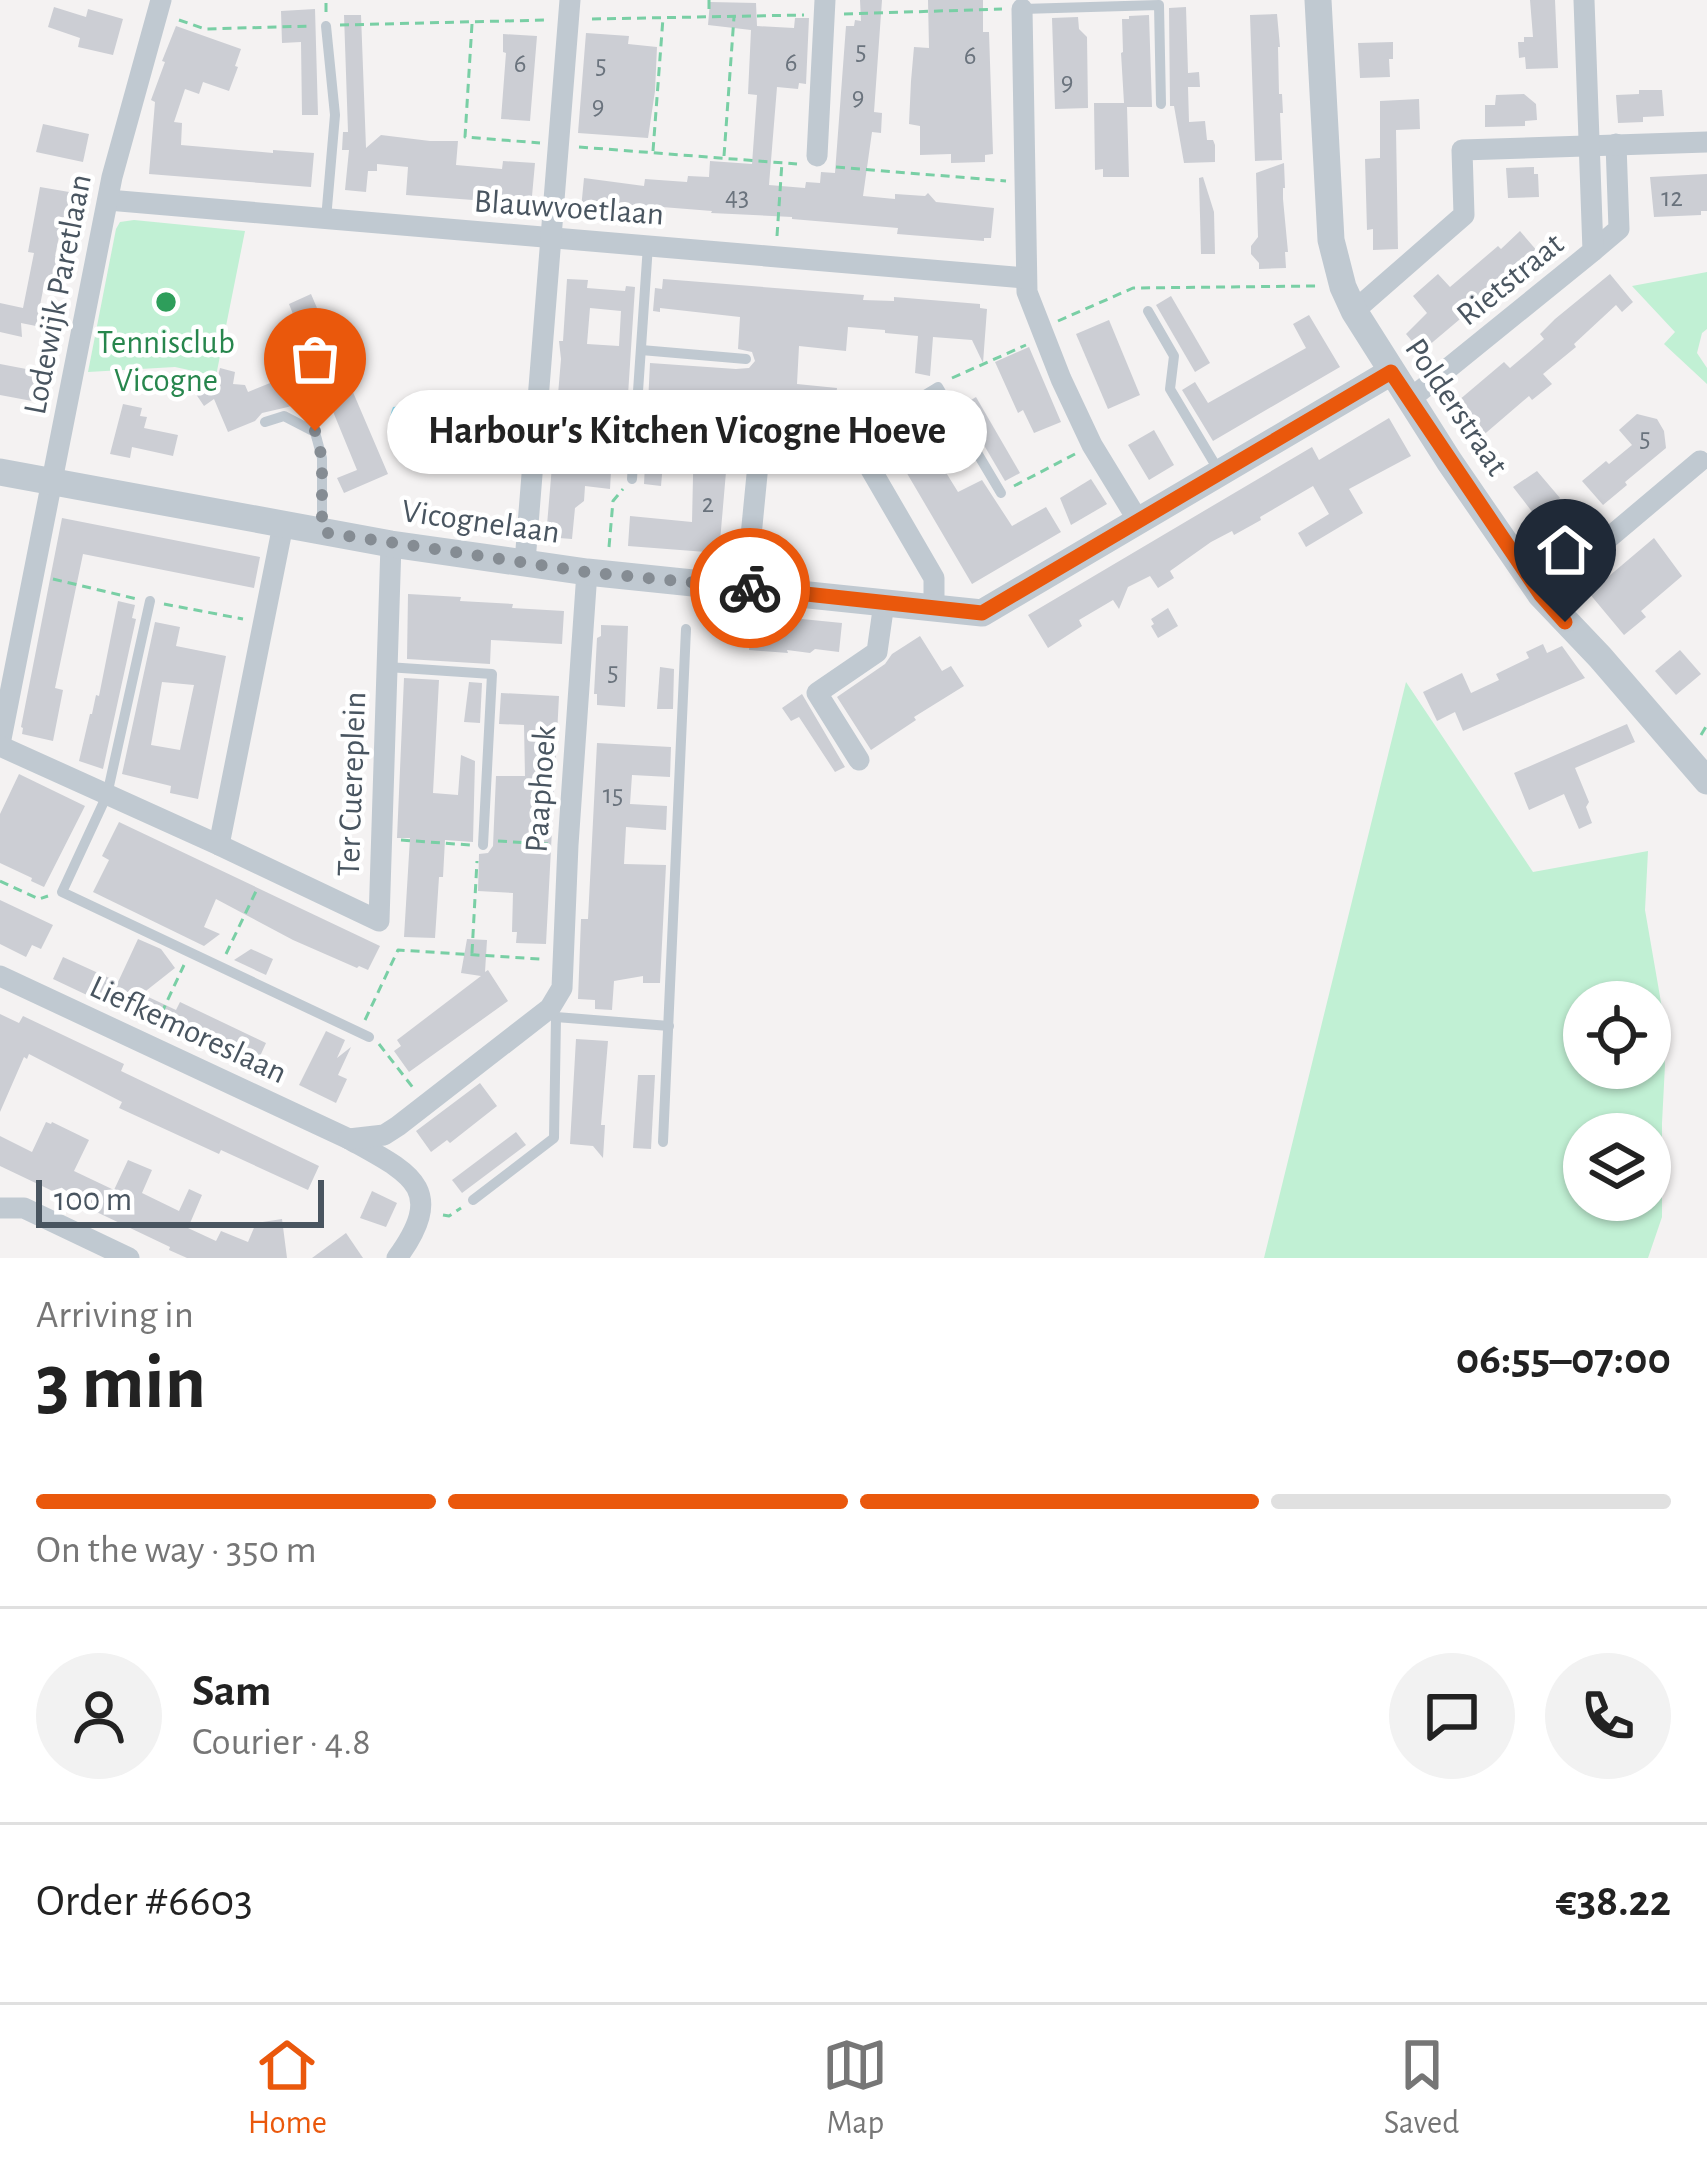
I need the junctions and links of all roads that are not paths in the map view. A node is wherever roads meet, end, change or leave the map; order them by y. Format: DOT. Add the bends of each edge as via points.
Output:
graph roads {
  1 [pos="161,0"];
  2 [pos="570,0"];
  3 [pos="826,0"];
  4 [pos="1318,0"];
  5 [pos="1584,0"];
  6 [pos="1022,4"];
  7 [pos="326,26"];
  8 [pos="1161,104"];
  9 [pos="1707,142"];
  10 [pos="1616,144"];
  11 [pos="1588,145"];
  12 [pos="809,160"];
  13 [pos="108,200"];
  14 [pos="326,219"];
  15 [pos="549,239"];
  16 [pos="648,245"];
  17 [pos="1593,251"];
  18 [pos="1025,278"];
  19 [pos="1148,311"];
  20 [pos="1354,311"];
  21 [pos="641,350"];
  22 [pos="746,359"];
  23 [pos="1391,372"];
  24 [pos="1409,400"];
  25 [pos="265,422"];
  26 [pos="853,454"];
  27 [pos="1700,461"];
  28 [pos="0,472"];
  29 [pos="1221,474"];
  30 [pos="632,479"];
  31 [pos="52,482"];
  32 [pos="1001,493"];
  33 [pos="1139,522"];
  34 [pos="283,525"];
  35 [pos="322,532"];
  36 [pos="392,544"];
  37 [pos="525,562"];
  38 [pos="597,573"];
  39 [pos="746,587"];
  40 [pos="1541,595"];
  41 [pos="150,602"];
  42 [pos="884,603"];
  43 [pos="934,608"];
  44 [pos="686,629"];
  45 [pos="387,667"];
  46 [pos="0,745"];
  47 [pos="859,760"];
  48 [pos="1707,781"];
  49 [pos="107,796"];
  50 [pos="483,843"];
  51 [pos="219,845"];
  52 [pos="0,976"];
  53 [pos="553,1012"];
  54 [pos="669,1027"];
  55 [pos="364,1034"];
  56 [pos="350,1139"];
  57 [pos="663,1142"];
  58 [pos="473,1200"];
  59 [pos="0,1208"];
  60 [pos="129,1258"];
  61 [pos="398,1258"];
  1 -- 13 [label="street, Lodewijk Paretlaan"];
  2 -- 15 [label="street"];
  3 -- 12 [label="street"];
  4 -- 20 [label="street, Polderstraat" via="1330,240"];
  5 -- 11 [label="street, Rietstraat"];
  6 -- 8 [label="lane" via="1159,5"];
  6 -- 18 [label="street"];
  7 -- 14 [label="lane" via="335,115"];
  9 -- 10 [label="street"];
  10 -- 11 [label="street"];
  10 -- 17 [label="street, Rietstraat" via="1619,229"];
  11 -- 17 [label="street, Rietstraat"];
  11 -- 20 [label="street" via="1462,150 1464,215"];
  13 -- 14 [label="street, Blauwvoetlaan"];
  13 -- 31 [label="street, Lodewijk Paretlaan"];
  14 -- 15 [label="street, Blauwvoetlaan"];
  15 -- 16 [label="street, Blauwvoetlaan"];
  15 -- 37 [label="street"];
  16 -- 18 [label="street, Blauwvoetlaan"];
  16 -- 21 [label="lane"];
  17 -- 24 [label="street, Rietstraat"];
  18 -- 33 [label="street" via="1092,445"];
  19 -- 29 [label="lane" via="1174,356 1170,389"];
  20 -- 23 [label="street, Polderstraat"];
  21 -- 22 [label="lane"];
  21 -- 30 [label="lane"];
  23 -- 24 [label="street, Polderstraat"];
  23 -- 29 [label="street, Vicognelaan"];
  24 -- 40 [label="street, Polderstraat"];
  25 -- 35 [label="lane" via="284,416 315,431"];
  26 -- 32 [label="lane" via="869,432 938,387"];
  26 -- 39 [label="street" via="760,444"];
  26 -- 43 [label="street" via="866,461 934,578"];
  27 -- 40 [label="street"];
  28 -- 31 [label="street, Vicognelaan"];
  29 -- 33 [label="street, Vicognelaan"];
  31 -- 34 [label="street, Vicognelaan"];
  31 -- 46 [label="street, Lodewijk Paretlaan"];
  33 -- 43 [label="street, Vicognelaan" via="982,613"];
  34 -- 35 [label="street, Vicognelaan"];
  34 -- 51 [label="street"];
  35 -- 36 [label="street, Vicognelaan"];
  36 -- 37 [label="street, Vicognelaan"];
  36 -- 45 [label="street, Ter Cuereplein"];
  37 -- 38 [label="street, Vicognelaan"];
  38 -- 39 [label="street, Vicognelaan"];
  38 -- 53 [label="street, Paaphoek" via="568,845 562,988"];
  39 -- 42 [label="street, Vicognelaan"];
  40 -- 48 [label="street, Polderstraat"];
  41 -- 49 [label="lane"];
  42 -- 43 [label="street, Vicognelaan"];
  42 -- 47 [label="street" via="877,652 817,693"];
  44 -- 54 [label="lane"];
  45 -- 50 [label="lane" via="492,674"];
  45 -- 51 [label="street, Ter Cuereplein" via="379,921"];
  46 -- 49 [label="street, Ter Cuereplein"];
  49 -- 51 [label="street, Ter Cuereplein"];
  49 -- 55 [label="lane" via="62,892"];
  52 -- 56 [label="street, Liefkemoreslaan"];
  53 -- 54 [label="lane"];
  53 -- 56 [label="street" via="384,1136"];
  53 -- 58 [label="lane, Paaphoek" via="554,1138"];
  54 -- 57 [label="lane"];
  56 -- 61 [label="street, Liefkemoreslaan" via="408,1175 419,1193 424,1212"];
  59 -- 60 [label="street" via="24,1208"];
}
